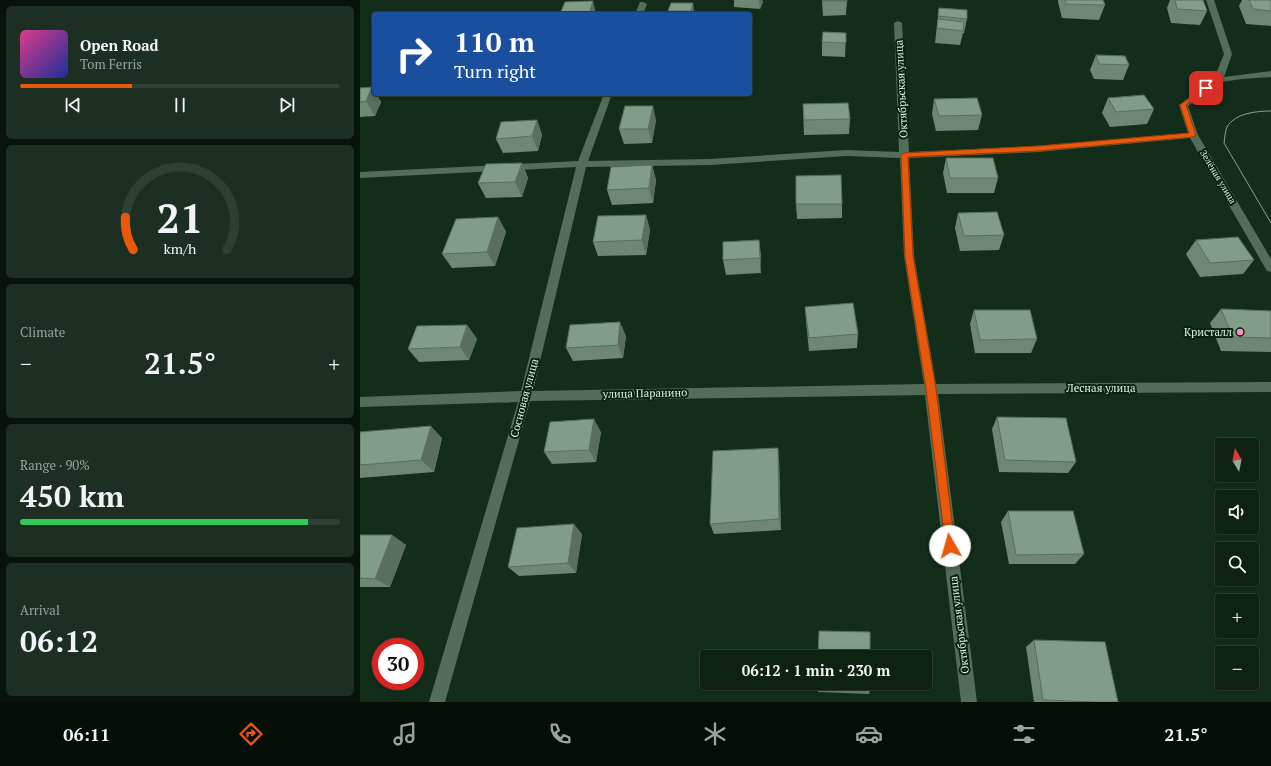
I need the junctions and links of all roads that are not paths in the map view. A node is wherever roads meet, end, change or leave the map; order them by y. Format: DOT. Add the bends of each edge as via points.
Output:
graph roads {
  1 [pos="1210,0"];
  2 [pos="643,4"];
  3 [pos="640,12"];
  4 [pos="898,23"];
  5 [pos="1271,74"];
  6 [pos="1218,80"];
  7 [pos="607,96"];
  8 [pos="1193,135"];
  9 [pos="904,155"];
  10 [pos="582,164"];
  11 [pos="360,175"];
  12 [pos="1271,268"];
  13 [pos="1271,387"];
  14 [pos="931,389"];
  15 [pos="526,395"];
  16 [pos="360,402"];
  17 [pos="437,702"];
  18 [pos="969,702"];
  1 -- 6 [label="street" via="1228,54"];
  2 -- 3 [label="street"];
  4 -- 9 [label="street, Октябрьская улица"];
  5 -- 6 [label="street, Зелёная улица"];
  6 -- 8 [label="street, Зелёная улица" via="1183,105"];
  7 -- 10 [label="street, Сосновая улица"];
  8 -- 9 [label="street" via="1038,149"];
  8 -- 12 [label="street, Зелёная улица"];
  9 -- 10 [label="street" via="846,153 710,162"];
  9 -- 14 [label="street, Октябрьская улица" via="909,256"];
  10 -- 11 [label="street"];
  10 -- 15 [label="street, Сосновая улица"];
  13 -- 14 [label="street, Лесная улица"];
  14 -- 15 [label="street, улица Паранино"];
  14 -- 18 [label="street, Октябрьская улица"];
  15 -- 16 [label="street, улица Паранино"];
  15 -- 17 [label="street, Сосновая улица"];
}
